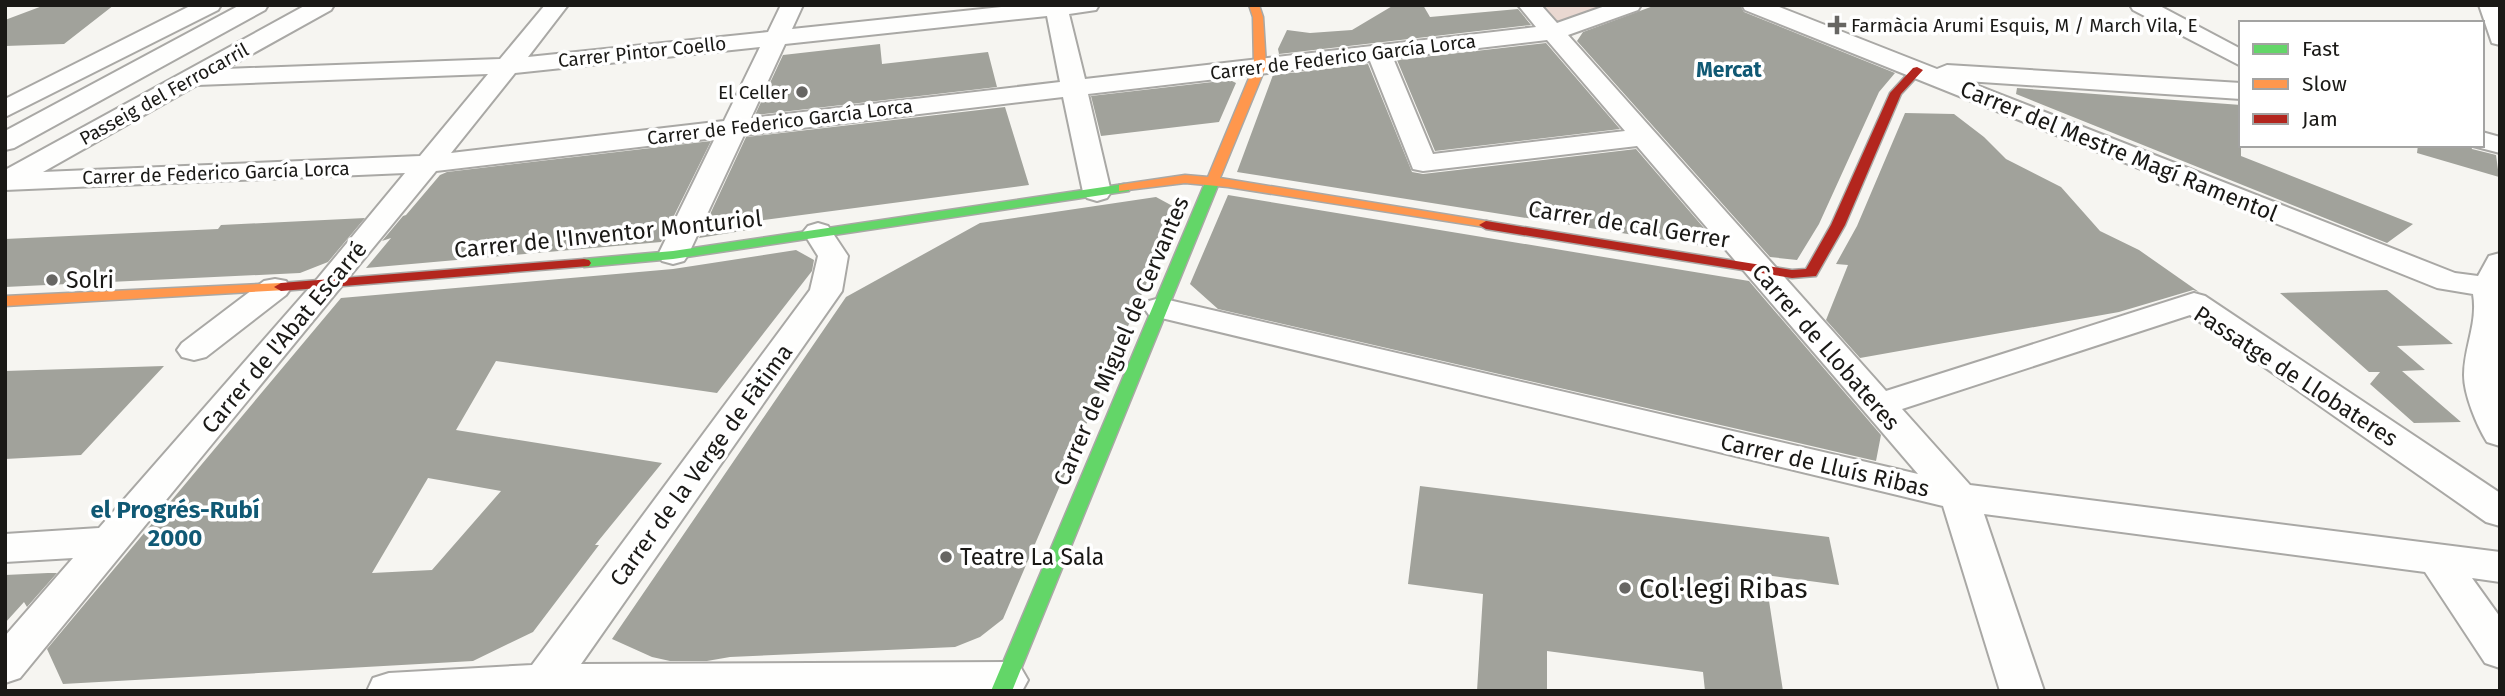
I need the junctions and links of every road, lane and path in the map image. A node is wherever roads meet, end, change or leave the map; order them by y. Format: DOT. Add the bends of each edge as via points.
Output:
graph roads {
  1 [pos="209,5"];
  2 [pos="257,5"];
  3 [pos="323,5"];
  4 [pos="557,5"];
  5 [pos="792,5"];
  6 [pos="1088,5"];
  7 [pos="1254,5"];
  8 [pos="1529,5"];
  9 [pos="1630,5"];
  10 [pos="1753,5"];
  11 [pos="2141,5"];
  12 [pos="2490,5"];
  13 [pos="1057,7"];
  14 [pos="1553,32"];
  15 [pos="776,37"];
  16 [pos="2500,40"];
  17 [pos="2229,45"];
  18 [pos="1379,53"];
  19 [pos="508,66"];
  20 [pos="1259,68"];
  21 [pos="1917,70"];
  22 [pos="194,78"];
  23 [pos="1075,88"];
  24 [pos="2239,91"];
  25 [pos="5,109"];
  26 [pos="734,127"];
  27 [pos="1644,137"];
  28 [pos="5,142"];
  29 [pos="427,164"];
  30 [pos="1213,180"];
  31 [pos="5,182"];
  32 [pos="1097,192"];
  33 [pos="818,232"];
  34 [pos="673,254"];
  35 [pos="1756,268"];
  36 [pos="2496,280"];
  37 [pos="329,285"];
  38 [pos="275,288"];
  39 [pos="5,301"];
  40 [pos="1160,308"];
  41 [pos="194,350"];
  42 [pos="1878,405"];
  43 [pos="2500,434"];
  44 [pos="1959,497"];
  45 [pos="2500,512"];
  46 [pos="110,542"];
  47 [pos="5,548"];
  48 [pos="2437,559"];
  49 [pos="2500,567"];
  50 [pos="2500,651"];
  51 [pos="5,666"];
  52 [pos="1003,685"];
  53 [pos="542,686"];
  54 [pos="389,691"];
  55 [pos="2022,691"];
  1 -- 25 [label="street"];
  2 -- 28 [label="street, Passeig del Ferrocarril"];
  3 -- 22 [label="street, Passeig del Ferrocarril"];
  4 -- 19 [label="street, Carrer de l'Abat Escarré"];
  5 -- 15 [label="street"];
  6 -- 13 [label="street, Carrer Pintor Coello"];
  7 -- 20 [label="street, Carrer de Miguel de Cervantes"];
  8 -- 14 [label="street, Carrer de Llobateres"];
  9 -- 14 [label="street, Carrer de Federico García Lorca"];
  10 -- 21 [label="street, Carrer del Mestre Magí Ramentol"];
  11 -- 17 [label="street"];
  12 -- 16 [label="street"];
  13 -- 15 [label="street, Carrer Pintor Coello"];
  13 -- 23 [label="street"];
  14 -- 18 [label="street, Carrer de Federico García Lorca"];
  14 -- 27 [label="street, Carrer de Llobateres"];
  15 -- 19 [label="street, Carrer Pintor Coello"];
  15 -- 26 [label="street"];
  18 -- 20 [label="street, Carrer de Federico García Lorca"];
  18 -- 27 [label="street" via="1423,163"];
  19 -- 22 [label="street, Carrer Pintor Coello"];
  19 -- 29 [label="street, Carrer de l'Abat Escarré"];
  20 -- 23 [label="street, Carrer de Federico García Lorca"];
  20 -- 30 [label="street, Carrer de Miguel de Cervantes"];
  21 -- 24 [label="street"];
  21 -- 35 [label="street, Carrer de cal Gerrer" via="1896,93 1838,225 1811,273 1792,275"];
  21 -- 36 [label="street, Carrer del Mestre Magí Ramentol" via="2448,281"];
  22 -- 31 [label="street, Passeig del Ferrocarril"];
  23 -- 26 [label="street, Carrer de Federico García Lorca"];
  23 -- 32 [label="street"];
  26 -- 29 [label="street, Carrer de Federico García Lorca"];
  26 -- 34 [label="street"];
  27 -- 35 [label="street, Carrer de Llobateres"];
  29 -- 31 [label="street, Carrer de Federico García Lorca"];
  29 -- 37 [label="street, Carrer de l'Abat Escarré"];
  30 -- 32 [label="street, Carrer de l'Inventor Monturiol" via="1185,178"];
  30 -- 35 [label="street, Carrer de cal Gerrer"];
  30 -- 40 [label="street, Carrer de Miguel de Cervantes"];
  32 -- 33 [label="street, Carrer de l'Inventor Monturiol"];
  33 -- 34 [label="street, Carrer de l'Inventor Monturiol"];
  33 -- 53 [label="street, Carrer de la Verge de Fàtima" via="833,256 826,291"];
  34 -- 37 [label="street, Carrer de l'Inventor Monturiol"];
  35 -- 42 [label="street, Carrer de Llobateres"];
  36 -- 43 [label="street" via="2481,376"];
  37 -- 38 [label="street, Carrer de l'Inventor Monturiol"];
  37 -- 46 [label="street, Carrer de l'Abat Escarré"];
  38 -- 39 [label="street, Carrer de l'Inventor Monturiol"];
  38 -- 41 [label="street"];
  40 -- 44 [label="street, Carrer de Lluís Ribas"];
  40 -- 52 [label="street, Carrer de Miguel de Cervantes"];
  42 -- 44 [label="street, Carrer de Llobateres"];
  42 -- 45 [label="street, Passatge de Llobateres" via="2194,303"];
  44 -- 48 [label="street, Carrer de Lluís Ribas"];
  44 -- 55 [label="street"];
  46 -- 47 [label="street"];
  46 -- 51 [label="street, Carrer de l'Abat Escarré"];
  48 -- 49 [label="street, Carrer de Lluís Ribas"];
  48 -- 50 [label="street"];
  52 -- 53 [label="street"];
  53 -- 54 [label="street"];
}
